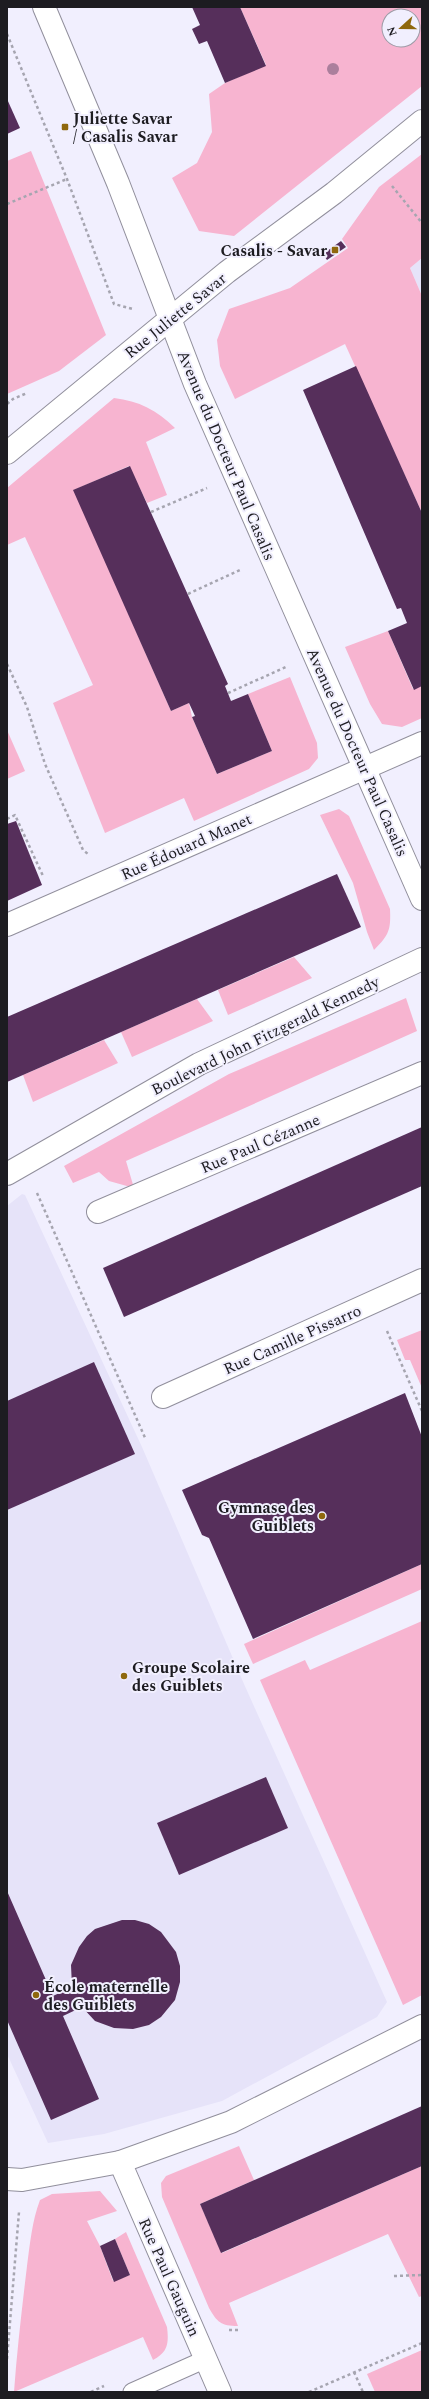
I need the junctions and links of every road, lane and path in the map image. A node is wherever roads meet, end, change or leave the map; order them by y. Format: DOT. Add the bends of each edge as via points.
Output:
graph roads {
  1 [pos="44,7"];
  2 [pos="7,34"];
  3 [pos="422,121"];
  4 [pos="66,179"];
  5 [pos="390,183"];
  6 [pos="7,204"];
  7 [pos="422,223"];
  8 [pos="114,304"];
  9 [pos="169,319"];
  10 [pos="7,453"];
  11 [pos="213,486"];
  12 [pos="151,512"];
  13 [pos="248,567"];
  14 [pos="188,594"];
  15 [pos="7,664"];
  16 [pos="291,665"];
  17 [pos="228,693"];
  18 [pos="422,743"];
  19 [pos="365,768"];
  20 [pos="7,819"];
  21 [pos="92,856"];
  22 [pos="44,878"];
  23 [pos="422,899"];
  24 [pos="7,925"];
  25 [pos="422,959"];
  26 [pos="422,1073"];
  27 [pos="7,1174"];
  28 [pos="35,1189"];
  29 [pos="98,1212"];
  30 [pos="422,1280"];
  31 [pos="392,1343"];
  32 [pos="163,1397"];
  33 [pos="422,1411"];
  34 [pos="146,1440"];
  35 [pos="422,2026"];
  36 [pos="120,2162"];
  37 [pos="7,2179"];
  38 [pos="19,2207"];
  39 [pos="422,2275"];
  40 [pos="394,2276"];
  41 [pos="422,2343"];
  42 [pos="7,2359"];
  43 [pos="206,2360"];
  44 [pos="354,2372"];
  45 [pos="132,2392"];
  46 [pos="220,2392"];
  47 [pos="309,2392"];
  48 [pos="362,2392"];
  1 -- 9 [label="street, Avenue du Docteur Paul Casalis" via="118,184"];
  2 -- 4 [label="path"];
  3 -- 9 [label="street, Rue Juliette Savar" via="351,180 226,272"];
  4 -- 6 [label="path"];
  4 -- 8 [label="path"];
  5 -- 7 [label="path"];
  9 -- 10 [label="street, Rue Juliette Savar"];
  9 -- 19 [label="street, Avenue du Docteur Paul Casalis" via="205,408"];
  11 -- 12 [label="path"];
  13 -- 14 [label="path"];
  15 -- 21 [label="path" via="27,707 45,764 83,850"];
  16 -- 17 [label="path"];
  18 -- 19 [label="street, Rue Édouard Manet"];
  19 -- 23 [label="street, Avenue du Docteur Paul Casalis"];
  19 -- 24 [label="street, Rue Édouard Manet"];
  20 -- 22 [label="path" via="16,815"];
  25 -- 27 [label="street, Boulevard John Fitzgerald Kennedy" via="199,1064"];
  26 -- 29 [label="street, Rue Paul Cézanne"];
  28 -- 34 [label="path"];
  30 -- 32 [label="street, Rue Camille Pissarro"];
  31 -- 33 [label="path"];
  35 -- 36 [label="street" via="231,2122"];
  36 -- 37 [label="street" via="22,2180"];
  36 -- 43 [label="street, Rue Paul Gauguin"];
  38 -- 42 [label="path"];
  39 -- 40 [label="path"];
  41 -- 44 [label="path"];
  43 -- 45 [label="lane"];
  43 -- 46 [label="street, Rue Paul Gauguin"];
  44 -- 47 [label="path"];
  44 -- 48 [label="path"];
}
